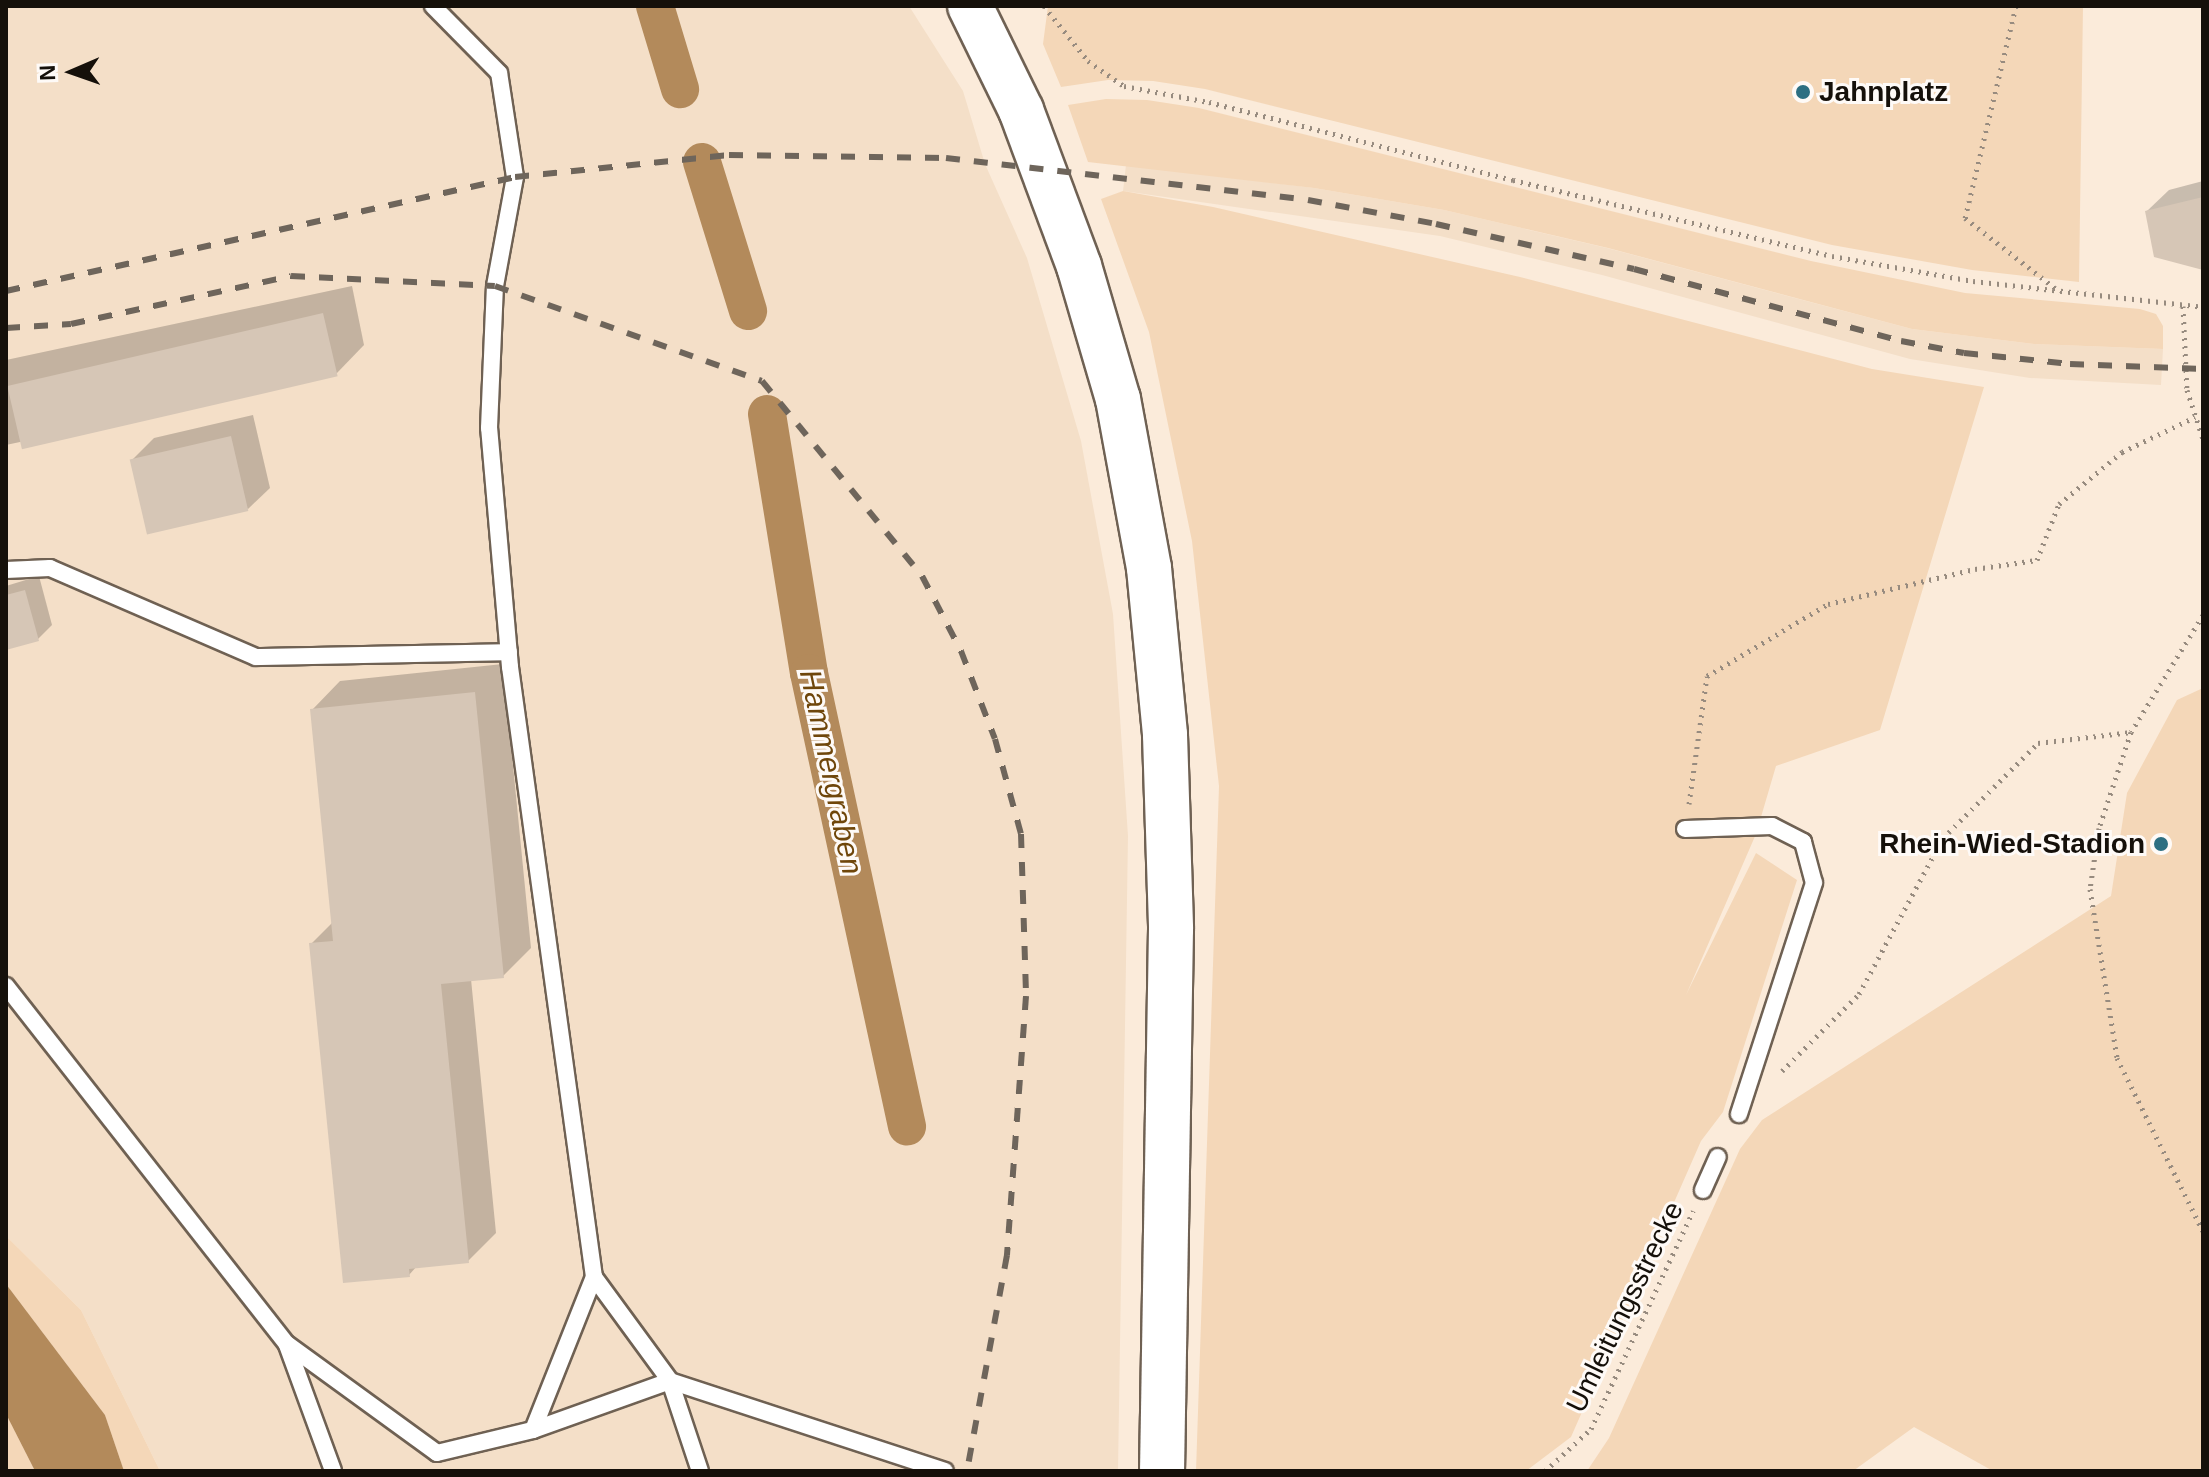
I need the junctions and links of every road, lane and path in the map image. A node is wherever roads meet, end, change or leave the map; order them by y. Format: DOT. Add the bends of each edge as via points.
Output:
graph roads {
  1 [pos="433,6"];
  2 [pos="1044,6"];
  3 [pos="2016,6"];
  4 [pos="976,10"];
  5 [pos="2061,293"];
  6 [pos="2183,306"];
  7 [pos="2203,307"];
  8 [pos="2195,417"];
  9 [pos="2203,439"];
  10 [pos="6,570"];
  11 [pos="2203,615"];
  12 [pos="509,652"];
  13 [pos="2131,732"];
  14 [pos="1685,829"];
  15 [pos="6,986"];
  16 [pos="1739,1114"];
  17 [pos="1718,1157"];
  18 [pos="1703,1190"];
  19 [pos="2203,1231"];
  20 [pos="594,1277"];
  21 [pos="287,1344"];
  22 [pos="670,1381"];
  23 [pos="533,1430"];
  24 [pos="333,1471"];
  25 [pos="700,1471"];
  26 [pos="945,1471"];
  27 [pos="1162,1471"];
  28 [pos="1545,1471"];
  1 -- 12 [label="lane" via="499,73 515,177 495,286 489,428"];
  2 -- 5 [label="path" via="1088,61 1124,86 1209,102 1832,256"];
  3 -- 5 [label="path" via="1965,218"];
  4 -- 27 [label="main road" via="1021,110 1079,266 1121,414 1151,584 1165,735 1171,929"];
  5 -- 6 [label="path"];
  6 -- 7 [label="path"];
  6 -- 8 [label="path" via="2187,390"];
  8 -- 9 [label="path"];
  8 -- 14 [label="path" via="2122,452 2059,504 2037,560 1828,604 1707,676"];
  10 -- 12 [label="lane" via="50,568 256,657"];
  11 -- 13 [label="path"];
  12 -- 20 [label="lane"];
  13 -- 16 [label="path" via="2038,743 1943,838 1859,994"];
  13 -- 19 [label="path" via="2099,828 2090,889 2117,1058"];
  14 -- 16 [label="lane" via="1772,826 1803,842 1814,883"];
  15 -- 21 [label="lane"];
  17 -- 18 [label="lane"];
  18 -- 28 [label="path, Umleitungsstrecke" via="1591,1429"];
  20 -- 22 [label="lane"];
  20 -- 23 [label="lane"];
  21 -- 23 [label="lane" via="437,1453"];
  21 -- 24 [label="lane"];
  22 -- 23 [label="lane"];
  22 -- 25 [label="lane"];
  22 -- 26 [label="lane"];
}
